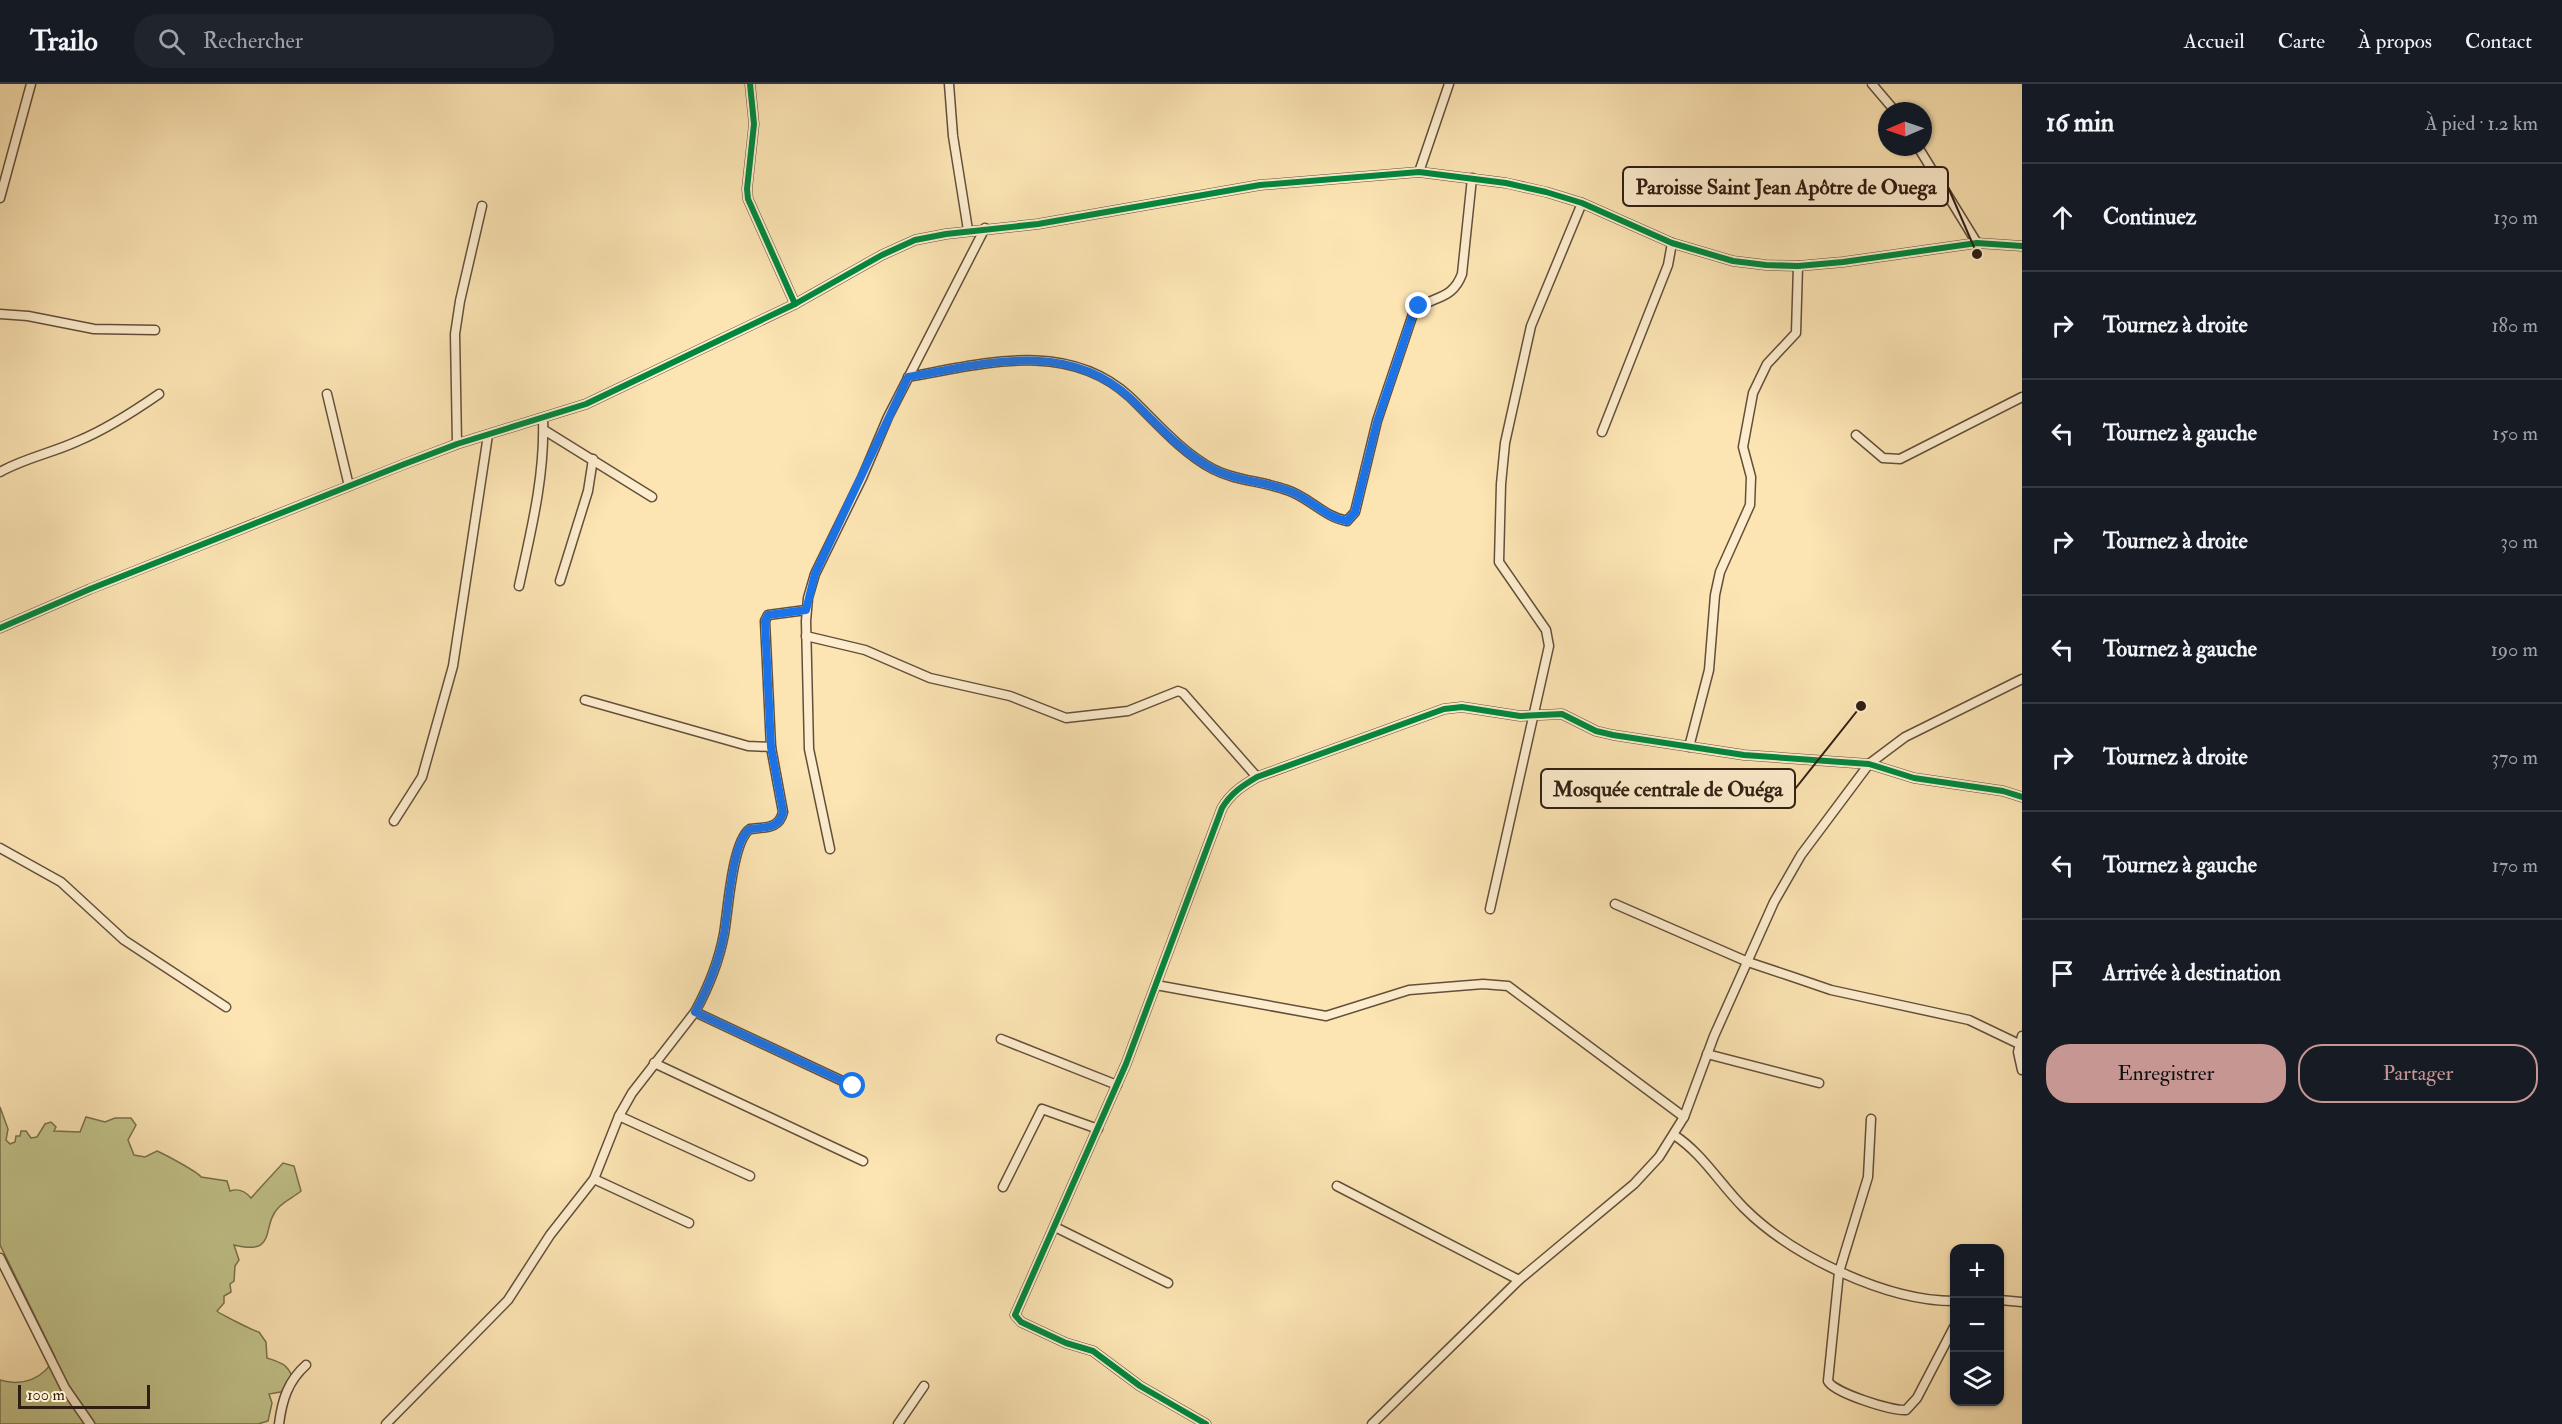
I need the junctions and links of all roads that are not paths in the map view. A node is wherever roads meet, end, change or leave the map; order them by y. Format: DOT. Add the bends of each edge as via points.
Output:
graph roads {
  1 [pos="31,84"];
  2 [pos="750,84"];
  3 [pos="949,84"];
  4 [pos="1449,84"];
  5 [pos="1872,84"];
  6 [pos="1887,102"];
  7 [pos="1924,156"];
  8 [pos="1419,172"];
  9 [pos="1472,178"];
  10 [pos="0,198"];
  11 [pos="1582,203"];
  12 [pos="482,206"];
  13 [pos="985,228"];
  14 [pos="968,230"];
  15 [pos="1672,243"];
  16 [pos="1977,243"];
  17 [pos="2022,246"];
  18 [pos="1798,266"];
  19 [pos="795,304"];
  20 [pos="0,314"];
  21 [pos="155,330"];
  22 [pos="908,377"];
  23 [pos="159,394"];
  24 [pos="327,394"];
  25 [pos="2022,397"];
  26 [pos="543,419"];
  27 [pos="544,430"];
  28 [pos="1602,432"];
  29 [pos="488,435"];
  30 [pos="1856,435"];
  31 [pos="457,444"];
  32 [pos="593,459"];
  33 [pos="0,472"];
  34 [pos="349,486"];
  35 [pos="652,497"];
  36 [pos="560,581"];
  37 [pos="519,586"];
  38 [pos="806,610"];
  39 [pos="0,628"];
  40 [pos="806,636"];
  41 [pos="2022,679"];
  42 [pos="585,700"];
  43 [pos="1535,715"];
  44 [pos="771,747"];
  45 [pos="1689,747"];
  46 [pos="1869,764"];
  47 [pos="1257,777"];
  48 [pos="2022,797"];
  49 [pos="394,821"];
  50 [pos="0,848"];
  51 [pos="830,849"];
  52 [pos="1615,904"];
  53 [pos="1490,909"];
  54 [pos="1748,962"];
  55 [pos="1156,985"];
  56 [pos="226,1007"];
  57 [pos="695,1012"];
  58 [pos="1001,1040"];
  59 [pos="2020,1040"];
  60 [pos="1707,1054"];
  61 [pos="654,1063"];
  62 [pos="2022,1070"];
  63 [pos="1819,1083"];
  64 [pos="1117,1085"];
  65 [pos="853,1086"];
  66 [pos="619,1116"];
  67 [pos="1684,1117"];
  68 [pos="1871,1119"];
  69 [pos="1098,1129"];
  70 [pos="1674,1135"];
  71 [pos="863,1161"];
  72 [pos="750,1176"];
  73 [pos="594,1179"];
  74 [pos="1337,1186"];
  75 [pos="1003,1187"];
  76 [pos="689,1224"];
  77 [pos="1054,1227"];
  78 [pos="0,1258"];
  79 [pos="1839,1272"];
  80 [pos="1519,1280"];
  81 [pos="1168,1283"];
  82 [pos="2004,1300"];
  83 [pos="1950,1301"];
  84 [pos="2022,1302"];
  85 [pos="1950,1335"];
  86 [pos="306,1365"];
  87 [pos="924,1386"];
  88 [pos="90,1424"];
  89 [pos="279,1424"];
  90 [pos="386,1424"];
  91 [pos="898,1424"];
  92 [pos="1206,1424"];
  93 [pos="1373,1424"];
  1 -- 10 [label="street"];
  2 -- 19 [label="street" via="754,124 748,199"];
  3 -- 14 [label="street"];
  4 -- 8 [label="street"];
  5 -- 6 [label="street"];
  7 -- 16 [label="street"];
  8 -- 9 [label="street"];
  8 -- 13 [label="street" via="1260,185 1038,224"];
  9 -- 11 [label="street" via="1536,189"];
  9 -- 22 [label="street" via="1462,274 1452,292 1414,311 1377,422 1355,512 1347,521 1335,519 1287,489 1233,477 1212,468 1118,387 1085,369 1027,359"];
  11 -- 15 [label="street"];
  11 -- 43 [label="street" via="1532,326 1505,443 1501,484 1499,562 1546,630 1549,646"];
  12 -- 31 [label="street" via="456,334"];
  13 -- 14 [label="street"];
  13 -- 22 [label="street"];
  14 -- 19 [label="street" via="915,240"];
  15 -- 18 [label="street" via="1733,261"];
  15 -- 28 [label="street" via="1668,265"];
  16 -- 17 [label="street"];
  16 -- 18 [label="street"];
  18 -- 45 [label="street" via="1796,333 1767,364 1753,393 1743,447 1751,477 1750,505 1720,572 1709,670"];
  19 -- 26 [label="street" via="622,388"];
  20 -- 21 [label="street" via="94,329"];
  22 -- 38 [label="street" via="815,574"];
  23 -- 33 [label="street" via="123,419 79,441"];
  24 -- 34 [label="street"];
  25 -- 30 [label="street" via="1900,459 1883,458"];
  26 -- 27 [label="street"];
  26 -- 29 [label="street"];
  27 -- 32 [label="street"];
  27 -- 37 [label="street" via="541,481"];
  29 -- 31 [label="street"];
  29 -- 49 [label="street" via="453,666 422,777"];
  31 -- 34 [label="street"];
  32 -- 35 [label="street"];
  32 -- 36 [label="street" via="588,491"];
  34 -- 39 [label="street"];
  38 -- 40 [label="street"];
  38 -- 44 [label="street" via="774,613 765,621"];
  40 -- 47 [label="street" via="865,650 930,678 1010,696 1066,718 1128,711 1178,691"];
  40 -- 51 [label="street" via="809,749"];
  41 -- 46 [label="street" via="1905,737"];
  42 -- 44 [label="street" via="748,746"];
  43 -- 45 [label="street" via="1562,714 1596,731"];
  43 -- 47 [label="street" via="1506,715 1462,706 1444,709"];
  43 -- 53 [label="street"];
  44 -- 57 [label="street" via="783,812 781,821 775,826 750,829 742,837 726,906 724,935"];
  45 -- 46 [label="street"];
  46 -- 48 [label="street" via="1914,778"];
  46 -- 54 [label="street" via="1800,855"];
  47 -- 55 [label="street" via="1229,796 1222,808"];
  50 -- 56 [label="street" via="61,882 124,940"];
  52 -- 54 [label="street"];
  54 -- 59 [label="street" via="1831,990 1969,1020"];
  54 -- 60 [label="street"];
  55 -- 64 [label="street"];
  55 -- 67 [label="street" via="1326,1016 1409,990 1483,984 1508,986"];
  57 -- 61 [label="street"];
  57 -- 65 [label="street"];
  58 -- 64 [label="street"];
  59 -- 62 [label="street"];
  60 -- 63 [label="street"];
  60 -- 67 [label="street"];
  61 -- 66 [label="street"];
  61 -- 71 [label="street"];
  64 -- 69 [label="street"];
  66 -- 72 [label="street"];
  66 -- 73 [label="street"];
  67 -- 70 [label="street"];
  68 -- 79 [label="street" via="1868,1177"];
  69 -- 75 [label="street" via="1042,1109"];
  69 -- 77 [label="street"];
  70 -- 79 [label="street" via="1692,1147 1743,1207 1767,1228 1795,1249"];
  70 -- 80 [label="street" via="1634,1184"];
  73 -- 76 [label="street"];
  73 -- 90 [label="street" via="550,1235 508,1300"];
  74 -- 80 [label="street"];
  77 -- 81 [label="street"];
  77 -- 92 [label="street" via="1015,1315 1021,1322 1066,1343 1093,1351 1140,1386"];
  78 -- 88 [label="street" via="65,1388"];
  79 -- 83 [label="street" via="1922,1298"];
  79 -- 85 [label="street" via="1827,1372 1828,1381 1836,1390 1906,1410 1917,1398"];
  80 -- 93 [label="street"];
  82 -- 84 [label="street"];
  86 -- 89 [label="street" via="292,1377"];
  87 -- 91 [label="street"];
}
